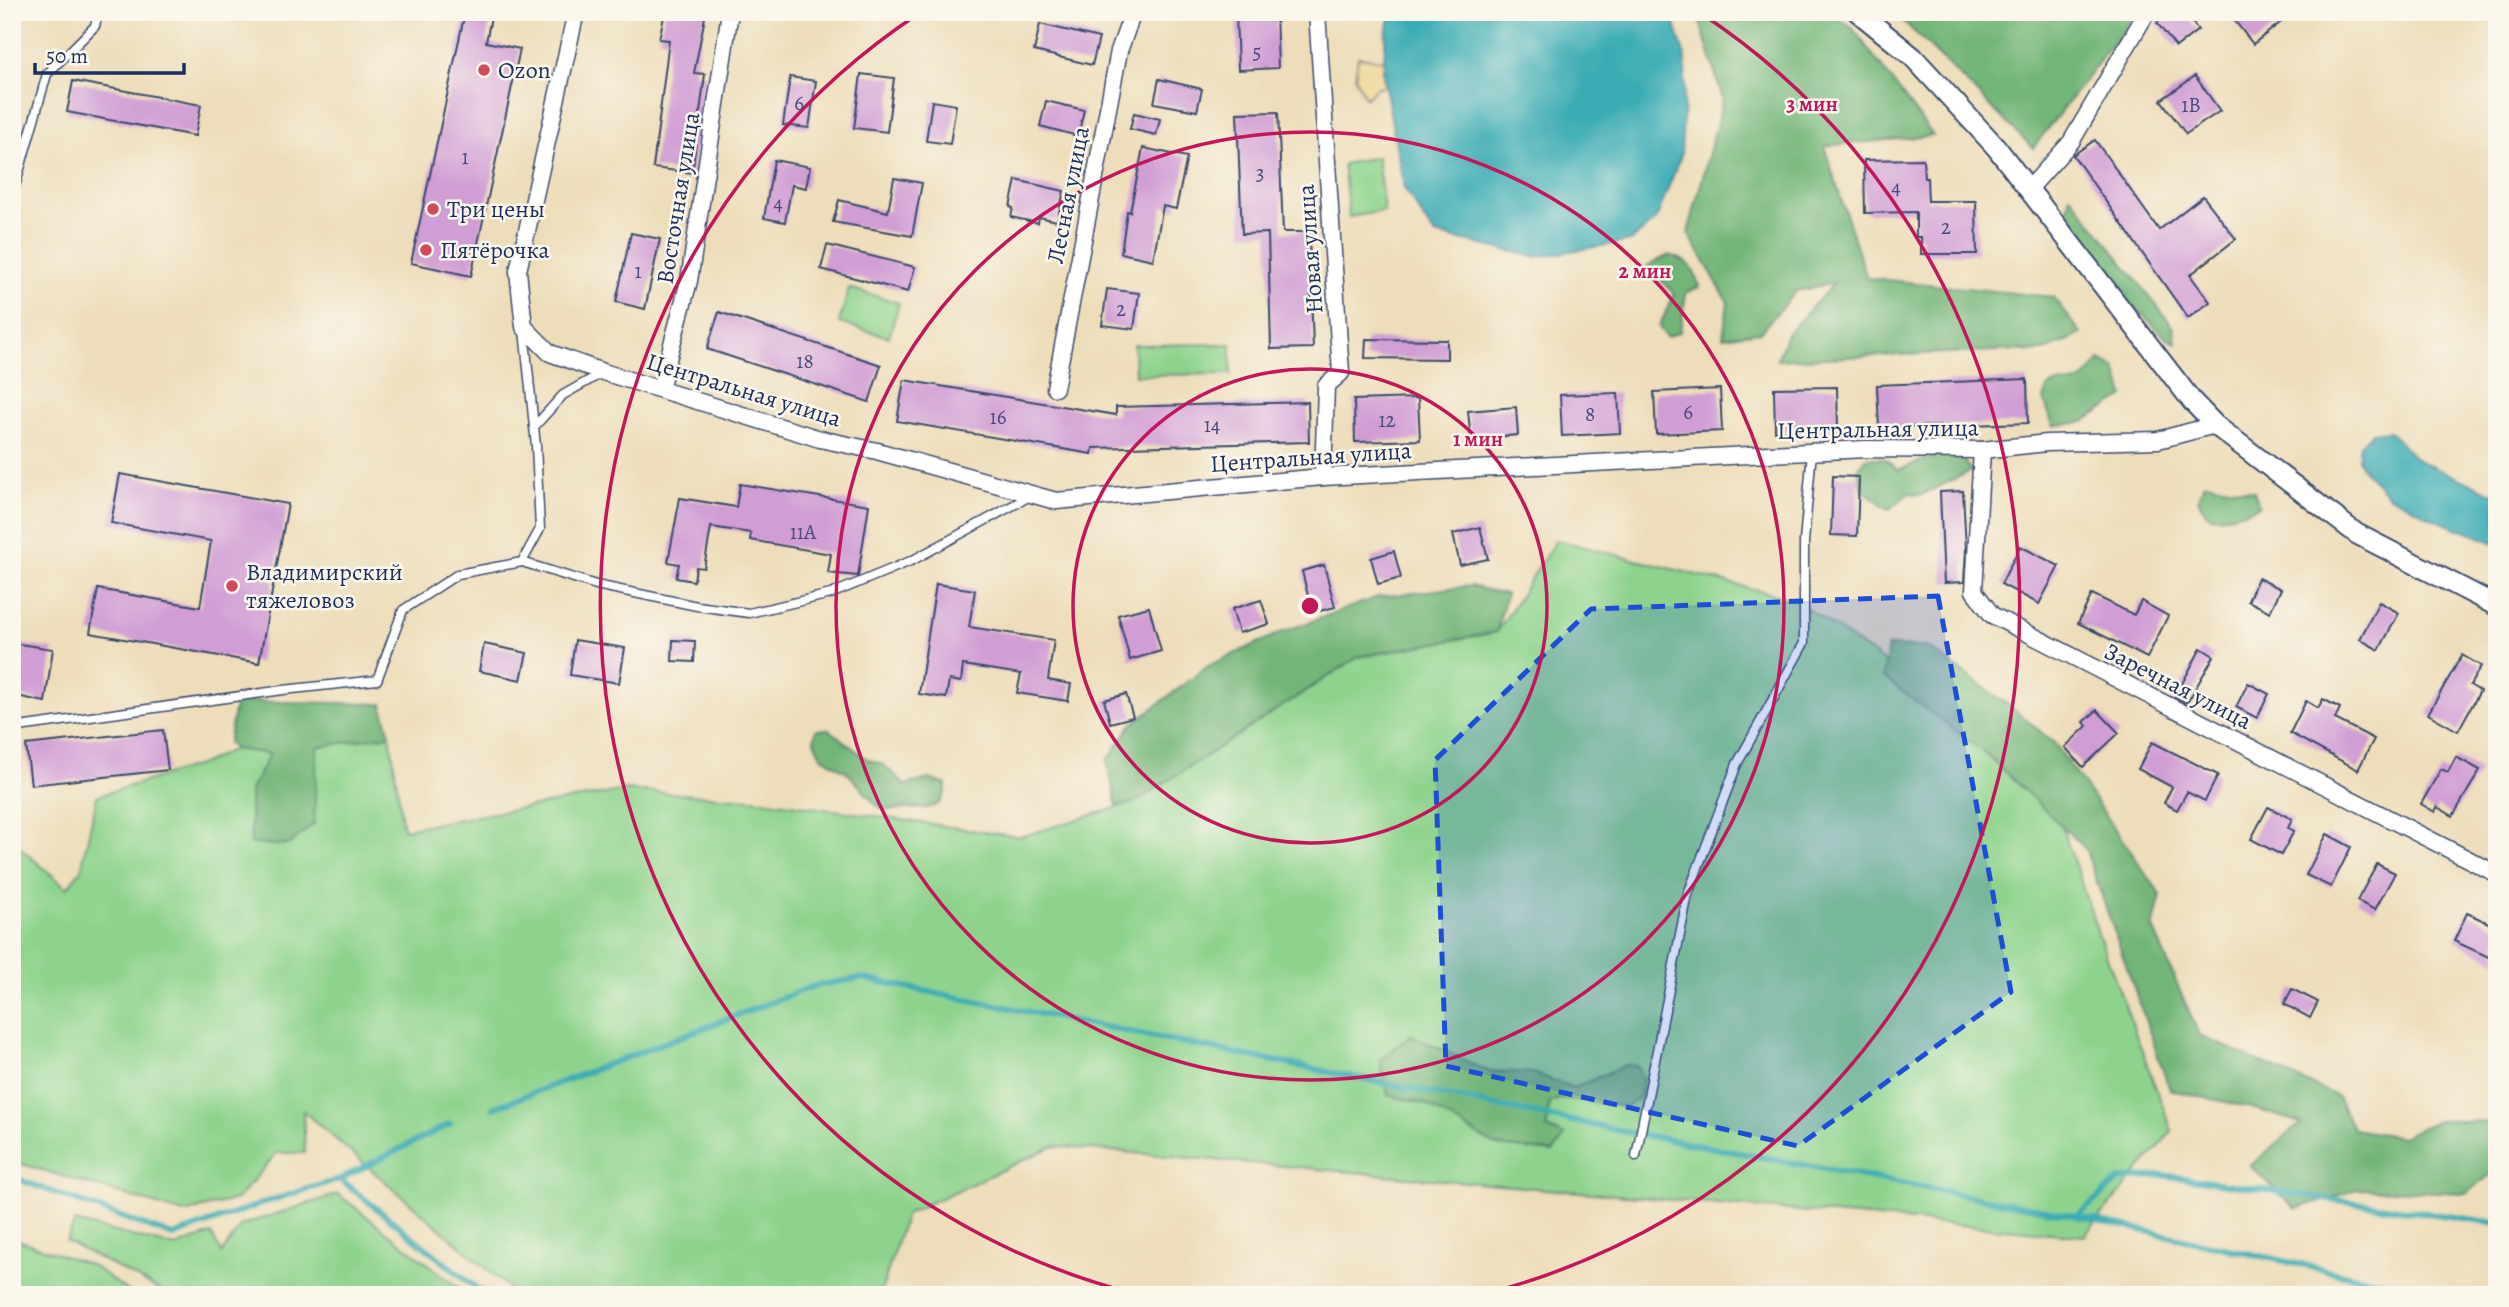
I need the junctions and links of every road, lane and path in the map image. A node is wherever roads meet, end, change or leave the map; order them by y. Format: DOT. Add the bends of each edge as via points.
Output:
graph roads {
  1 [pos="98,12"];
  2 [pos="576,12"];
  3 [pos="730,12"];
  4 [pos="1133,12"];
  5 [pos="1317,12"];
  6 [pos="1858,12"];
  7 [pos="2147,12"];
  8 [pos="2029,189"];
  9 [pos="12,197"];
  10 [pos="524,327"];
  11 [pos="603,372"];
  12 [pos="1055,388"];
  13 [pos="660,389"];
  14 [pos="2215,425"];
  15 [pos="534,427"];
  16 [pos="1982,450"];
  17 [pos="1812,452"];
  18 [pos="1323,477"];
  19 [pos="1032,495"];
  20 [pos="522,562"];
  21 [pos="2497,607"];
  22 [pos="12,728"];
  23 [pos="2497,874"];
  24 [pos="1636,1156"];
  1 -- 9 [label="lane" via="94,26 47,74"];
  2 -- 10 [label="street" via="517,271"];
  3 -- 13 [label="street, Восточная улица" via="690,281"];
  4 -- 12 [label="street, Лесная улица" via="1119,51"];
  5 -- 18 [label="street, Новая улица" via="1341,373 1326,386"];
  6 -- 8 [label="street" via="1913,57"];
  7 -- 8 [label="street" via="2071,142"];
  8 -- 14 [label="street"];
  10 -- 11 [label="street, Центральная улица" via="550,353"];
  10 -- 15 [label="lane"];
  11 -- 13 [label="street, Центральная улица"];
  11 -- 15 [label="lane" via="563,395"];
  13 -- 19 [label="street, Центральная улица" via="820,439"];
  14 -- 16 [label="street, Центральная улица" via="2158,440"];
  14 -- 21 [label="street" via="2357,534"];
  15 -- 20 [label="lane" via="540,529"];
  16 -- 17 [label="street, Центральная улица"];
  16 -- 23 [label="street, Заречная улица" via="1974,591 1992,615"];
  17 -- 18 [label="street, Центральная улица"];
  17 -- 24 [label="lane" via="1804,542 1804,642 1737,764 1688,894"];
  18 -- 19 [label="street, Центральная улица" via="1056,501"];
  19 -- 20 [label="lane" via="913,559 831,594 749,613 596,585"];
  20 -- 22 [label="lane" via="458,574 403,610 377,680"];
}
